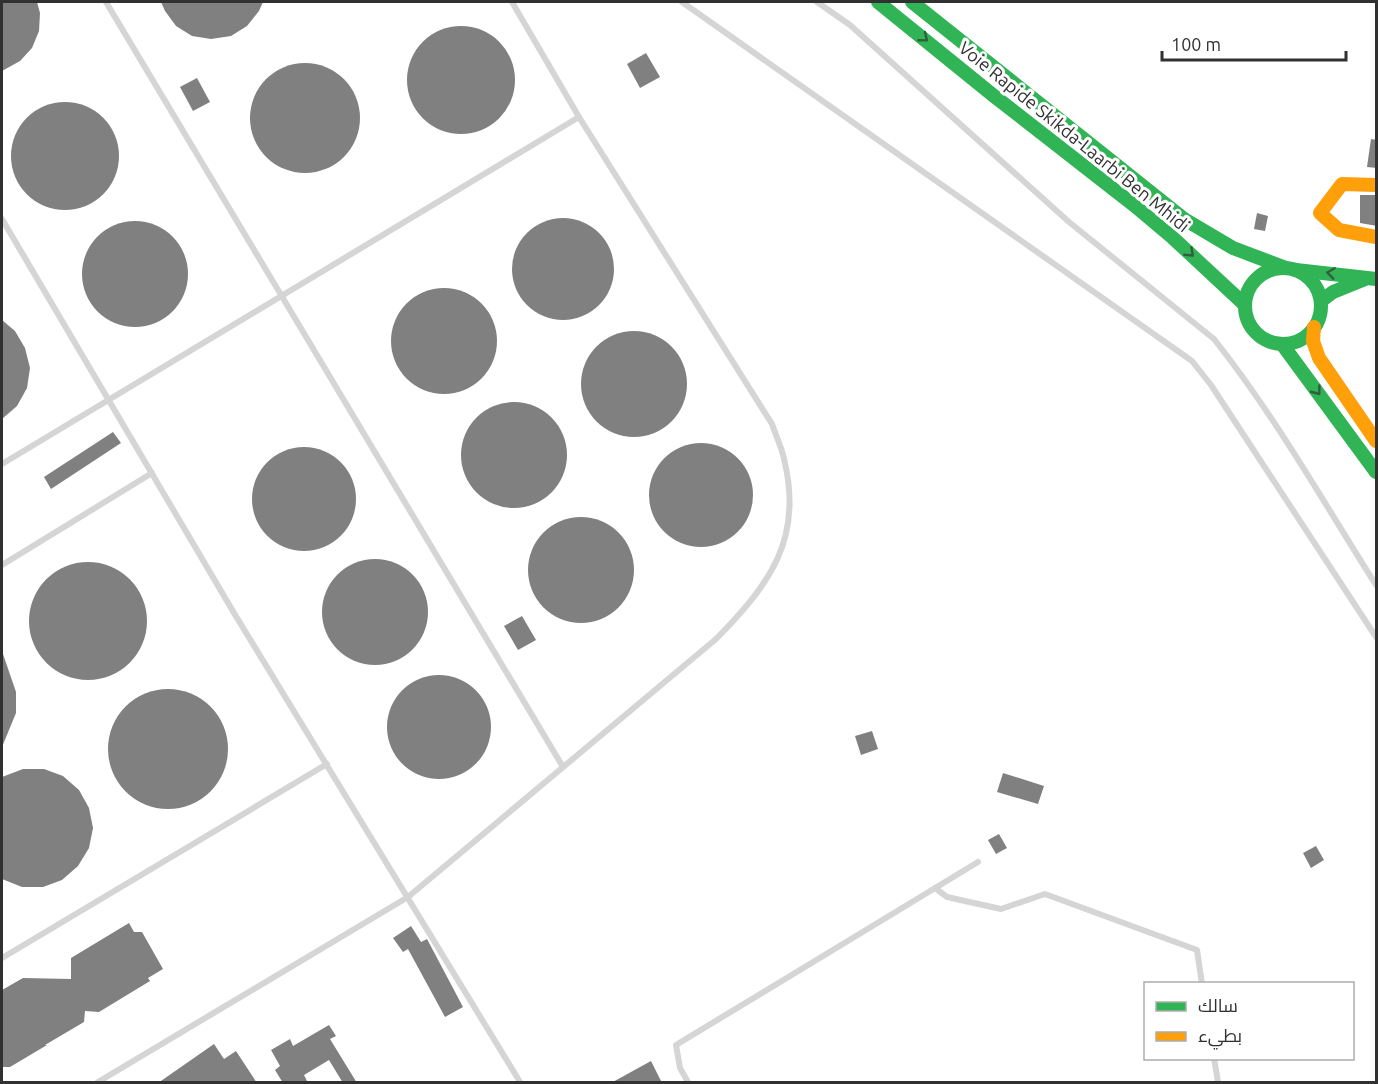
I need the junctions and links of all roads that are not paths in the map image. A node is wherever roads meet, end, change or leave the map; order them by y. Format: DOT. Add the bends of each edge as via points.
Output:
graph roads {
  1 [pos="106,2"];
  2 [pos="512,2"];
  3 [pos="682,2"];
  4 [pos="817,2"];
  5 [pos="878,2"];
  6 [pos="912,2"];
  7 [pos="579,117"];
  8 [pos="1377,185"];
  9 [pos="2,219"];
  10 [pos="1377,237"];
  11 [pos="1291,269"];
  12 [pos="1371,279"];
  13 [pos="282,296"];
  14 [pos="1321,301"];
  15 [pos="1244,304"];
  16 [pos="1314,327"];
  17 [pos="1282,344"];
  18 [pos="108,400"];
  19 [pos="1377,441"];
  20 [pos="2,464"];
  21 [pos="1377,472"];
  22 [pos="152,473"];
  23 [pos="2,565"];
  24 [pos="1377,585"];
  25 [pos="1377,637"];
  26 [pos="327,764"];
  27 [pos="563,767"];
  28 [pos="978,862"];
  29 [pos="935,888"];
  30 [pos="408,897"];
  31 [pos="2,958"];
  32 [pos="1202,982"];
  33 [pos="1214,1060"];
  34 [pos="98,1083"];
  35 [pos="520,1083"];
  36 [pos="688,1083"];
  37 [pos="1218,1083"];
  1 -- 13 [label="lane"];
  2 -- 7 [label="lane"];
  3 -- 25 [label="lane" via="1191,361"];
  4 -- 24 [label="lane" via="850,25 1069,222 1214,339"];
  5 -- 15 [label="main road, Voie Rapide Skikda-Laarbi Ben Mhidi, one-way" via="1173,237"];
  6 -- 11 [label="main road, Voie Rapide Skikda-Laarbi Ben Mhidi" via="1184,219 1254,259"];
  7 -- 13 [label="lane"];
  7 -- 27 [label="lane" via="772,424 784,459 790,498 786,538 770,575 750,604 716,639"];
  8 -- 10 [label="main road" via="1342,184 1320,213 1339,230"];
  9 -- 18 [label="lane"];
  12 -- 11 [label="main road, Voie Rapide Skikda-Laarbi Ben Mhidi, one-way"];
  11 -- 14 [label="main road" via="1310,279"];
  11 -- 15 [label="main road" via="1261,274 1249,287"];
  12 -- 14 [label="main road" via="1333,292"];
  13 -- 18 [label="lane"];
  13 -- 27 [label="lane"];
  14 -- 16 [label="main road"];
  15 -- 17 [label="main road" via="1252,329 1265,340"];
  16 -- 17 [label="main road" via="1300,340"];
  16 -- 19 [label="main road" via="1313,341 1319,358"];
  17 -- 21 [label="main road, one-way"];
  18 -- 20 [label="lane"];
  18 -- 22 [label="lane"];
  22 -- 23 [label="lane"];
  22 -- 26 [label="lane"];
  26 -- 30 [label="lane"];
  26 -- 31 [label="lane"];
  27 -- 30 [label="lane"];
  28 -- 29 [label="lane"];
  29 -- 32 [label="lane" via="947,897 1001,909 1045,894 1197,951"];
  29 -- 36 [label="lane" via="676,1045 680,1068"];
  30 -- 34 [label="lane"];
  30 -- 35 [label="lane"];
  33 -- 37 [label="lane"];
}
